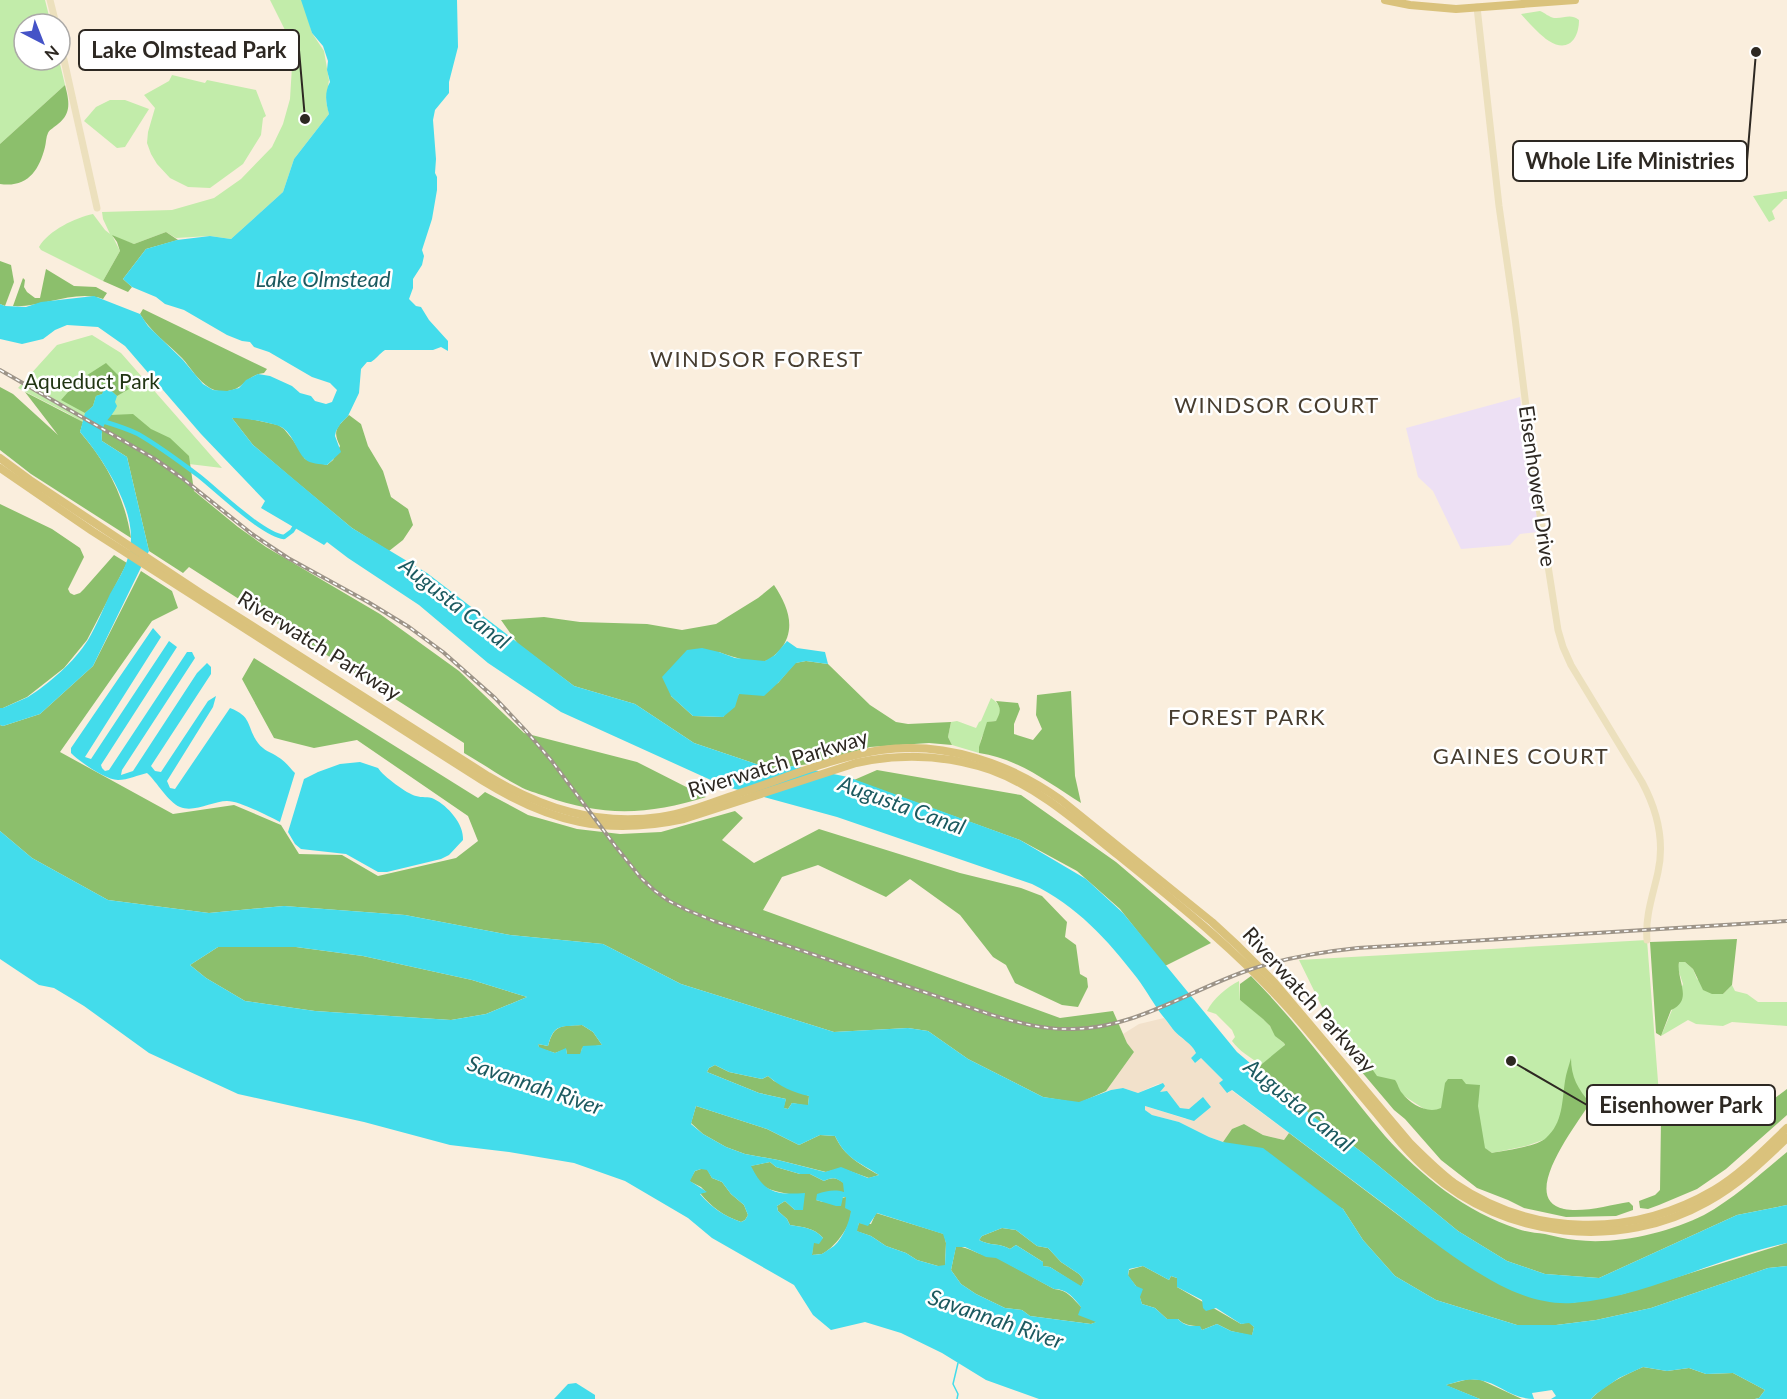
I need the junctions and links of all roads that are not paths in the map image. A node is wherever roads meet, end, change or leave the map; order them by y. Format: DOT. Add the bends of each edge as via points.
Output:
graph roads {
  1 [pos="1385,0"];
  2 [pos="1575,0"];
  3 [pos="1477,7"];
  4 [pos="67,72"];
  5 [pos="97,208"];
  6 [pos="0,458"];
  7 [pos="0,468"];
  8 [pos="1210,925"];
  9 [pos="1647,940"];
  10 [pos="1272,984"];
  11 [pos="1787,1128"];
  12 [pos="1787,1138"];
  1 -- 3 [label="main road" via="1432,8"];
  2 -- 3 [label="main road"];
  3 -- 9 [label="street, Eisenhower Drive" via="1499,206 1558,630 1571,665 1642,782 1658,819 1660,859 1648,911"];
  4 -- 5 [label="street"];
  6 -- 8 [label="main road, Riverwatch Parkway" via="488,776 562,810 588,817 659,817 843,758 883,750 923,749 967,755 1003,767 1044,788"];
  7 -- 8 [label="main road, Riverwatch Parkway" via="492,787 543,812 596,825 646,826 684,819 856,763 931,757 974,765 1031,789"];
  8 -- 10 [label="main road, Riverwatch Parkway"];
  10 -- 11 [label="main road, Riverwatch Parkway" via="1427,1160 1469,1192 1531,1218 1591,1226 1666,1213 1735,1176"];
  10 -- 12 [label="main road, Riverwatch Parkway" via="1423,1166 1473,1203 1514,1221 1551,1230 1597,1232 1662,1221 1724,1192 1750,1174"];
}
